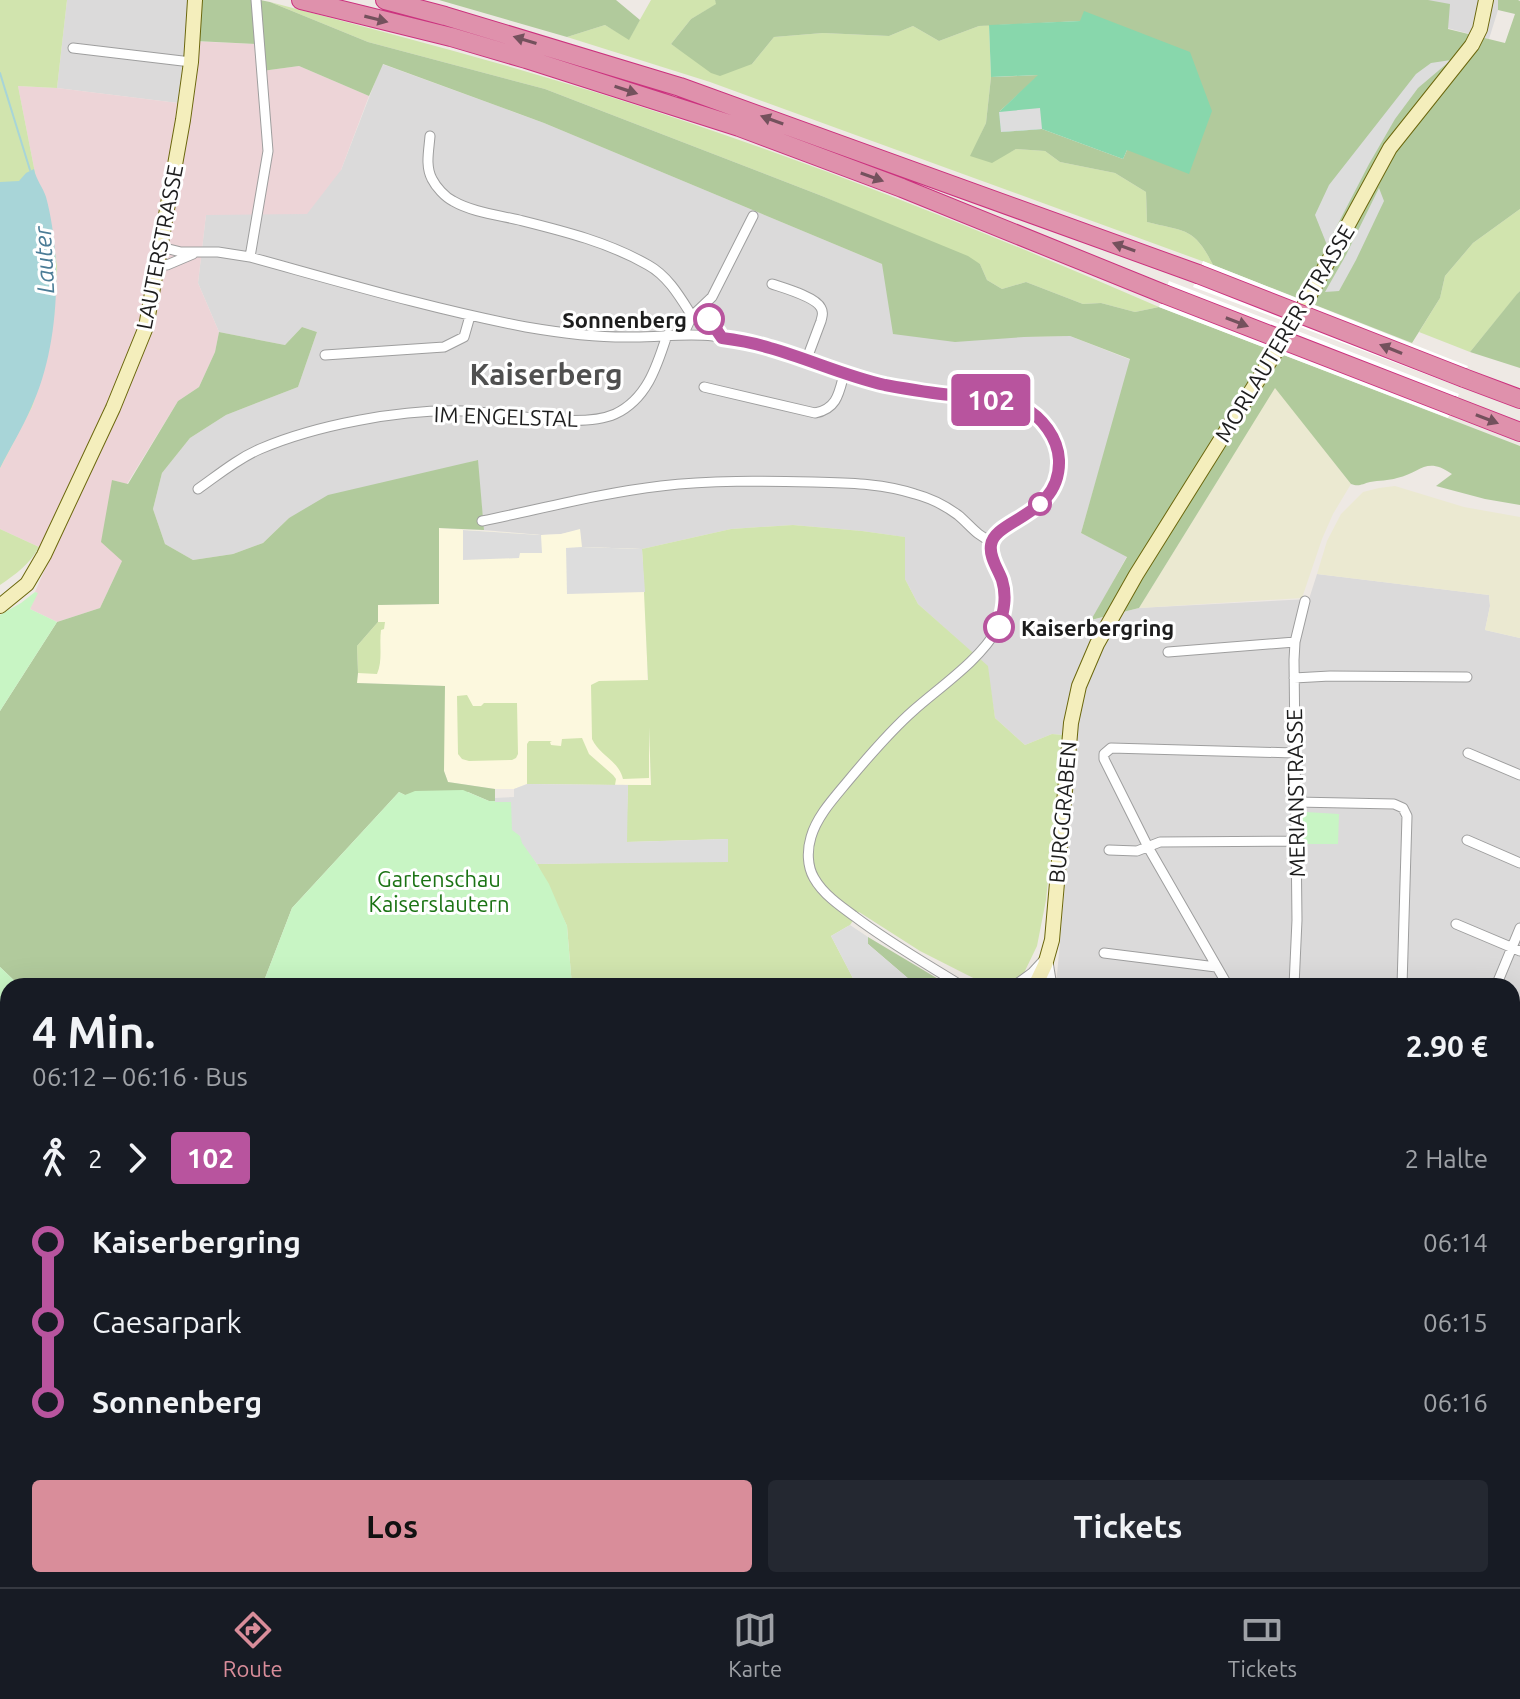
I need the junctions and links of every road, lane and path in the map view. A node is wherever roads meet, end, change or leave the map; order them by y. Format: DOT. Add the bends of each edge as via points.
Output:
graph roads {
  1 [pos="195,0"];
  2 [pos="256,0"];
  3 [pos="301,0"];
  4 [pos="385,0"];
  5 [pos="1486,0"];
  6 [pos="73,48"];
  7 [pos="191,62"];
  8 [pos="430,136"];
  9 [pos="753,216"];
  10 [pos="161,247"];
  11 [pos="197,252"];
  12 [pos="250,257"];
  13 [pos="158,263"];
  14 [pos="772,284"];
  15 [pos="470,316"];
  16 [pos="692,316"];
  17 [pos="667,335"];
  18 [pos="683,335"];
  19 [pos="325,355"];
  20 [pos="806,361"];
  21 [pos="844,374"];
  22 [pos="704,387"];
  23 [pos="1520,399"];
  24 [pos="1520,432"];
  25 [pos="198,489"];
  26 [pos="482,521"];
  27 [pos="991,541"];
  28 [pos="37,568"];
  29 [pos="0,597"];
  30 [pos="1305,601"];
  31 [pos="0,606"];
  32 [pos="1295,642"];
  33 [pos="1168,652"];
  34 [pos="1085,670"];
  35 [pos="1467,677"];
  36 [pos="1294,678"];
  37 [pos="1294,753"];
  38 [pos="1468,753"];
  39 [pos="1520,775"];
  40 [pos="1296,802"];
  41 [pos="1467,840"];
  42 [pos="1296,841"];
  43 [pos="1148,847"];
  44 [pos="1109,850"];
  45 [pos="1520,863"];
  46 [pos="1456,924"];
  47 [pos="1520,928"];
  48 [pos="1516,950"];
  49 [pos="1104,953"];
  50 [pos="1048,955"];
  51 [pos="1216,967"];
  52 [pos="949,978"];
  53 [pos="1025,978"];
  54 [pos="1038,978"];
  55 [pos="1051,978"];
  56 [pos="1223,978"];
  57 [pos="1294,978"];
  58 [pos="1402,978"];
  59 [pos="1500,978"];
  1 -- 7 [label="street, LAUTERSTRASSE"];
  2 -- 12 [label="street" via="268,151"];
  3 -- 24 [label="highway, one-way, bridge" via="511,54 739,127"];
  23 -- 4 [label="highway, one-way, bridge" via="1198,274 680,87"];
  5 -- 34 [label="street, MORLAUTERER STRASSE" via="1472,45 1390,148 1300,313 1136,575"];
  6 -- 7 [label="street"];
  7 -- 10 [label="street, LAUTERSTRASSE"];
  8 -- 16 [label="street" via="431,178 454,202 594,241 651,266"];
  9 -- 16 [label="street" via="712,297"];
  10 -- 11 [label="street"];
  10 -- 13 [label="street, LAUTERSTRASSE"];
  11 -- 12 [label="street"];
  11 -- 13 [label="street" via="167,265"];
  12 -- 15 [label="street"];
  13 -- 28 [label="street, LAUTERSTRASSE" via="138,349"];
  14 -- 20 [label="street" via="821,307 823,315"];
  15 -- 17 [label="street" via="597,336"];
  15 -- 19 [label="street" via="464,337 444,347"];
  16 -- 18 [label="street"];
  17 -- 18 [label="street"];
  17 -- 25 [label="street, IM ENGELSTAL" via="640,396 613,415 572,420 462,411 376,418 283,440"];
  18 -- 20 [label="street" via="770,348"];
  20 -- 21 [label="street"];
  21 -- 22 [label="street" via="832,406 815,413"];
  21 -- 27 [label="street" via="921,392 1011,402 1048,429 1059,458 1053,488 1043,502"];
  26 -- 27 [label="street" via="691,483 845,483 918,494"];
  27 -- 52 [label="street" via="1003,582 1005,605 999,627 984,650 908,715 862,764 823,812 809,851 808,864 825,892 875,932"];
  28 -- 29 [label="street, LAUTERSTRASSE"];
  28 -- 31 [label="street, LAUTERSTRASSE" via="21,591"];
  30 -- 32 [label="street, MERIANSTRASSE"];
  32 -- 33 [label="street"];
  32 -- 36 [label="street, MERIANSTRASSE"];
  34 -- 50 [label="street, BURGGRABEN" via="1071,723"];
  35 -- 36 [label="street"];
  36 -- 37 [label="street, MERIANSTRASSE"];
  37 -- 40 [label="street, MERIANSTRASSE"];
  37 -- 43 [label="street" via="1106,751 1104,759"];
  38 -- 39 [label="street"];
  40 -- 42 [label="street, MERIANSTRASSE"];
  40 -- 58 [label="street" via="1403,808 1407,816"];
  41 -- 45 [label="street"];
  42 -- 43 [label="street" via="1160,842"];
  42 -- 57 [label="street, MERIANSTRASSE"];
  43 -- 44 [label="street"];
  43 -- 51 [label="street"];
  46 -- 48 [label="street"];
  47 -- 48 [label="street"];
  48 -- 59 [label="street"];
  49 -- 51 [label="street"];
  50 -- 53 [label="street"];
  50 -- 54 [label="street, BURGGRABEN"];
  50 -- 55 [label="street, BURGGRABEN"];
  51 -- 56 [label="street"];
}
